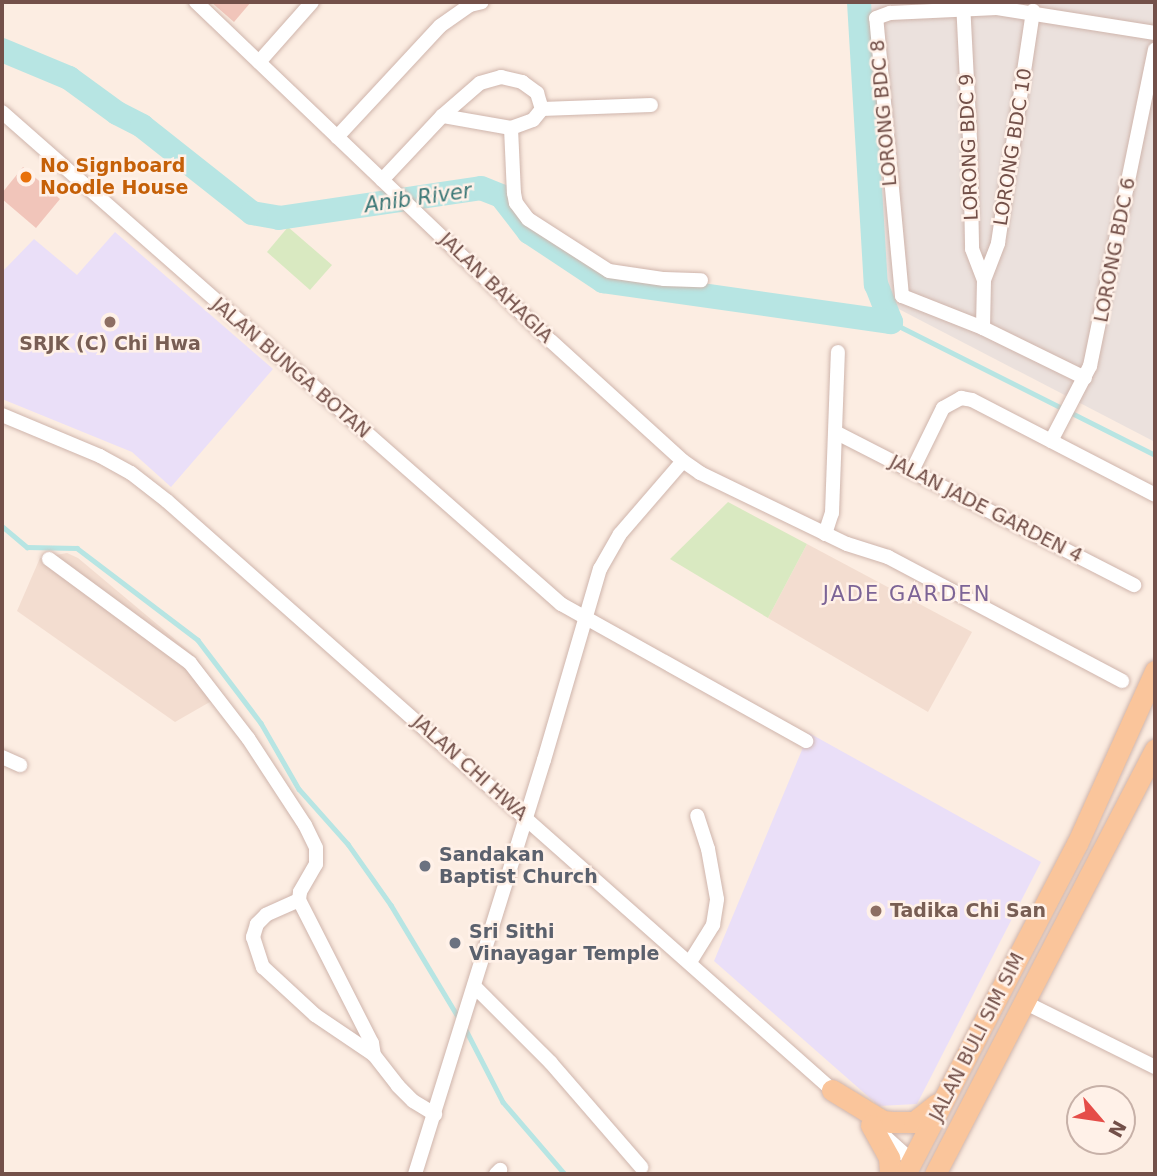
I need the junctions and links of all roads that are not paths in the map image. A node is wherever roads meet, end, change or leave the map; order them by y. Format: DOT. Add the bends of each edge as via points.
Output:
graph roads {
  1 [pos="196,2"];
  2 [pos="312,2"];
  3 [pos="482,2"];
  4 [pos="964,6"];
  5 [pos="1033,11"];
  6 [pos="1155,33"];
  7 [pos="1155,50"];
  8 [pos="259,62"];
  9 [pos="651,105"];
  10 [pos="542,108"];
  11 [pos="2,112"];
  12 [pos="442,116"];
  13 [pos="511,128"];
  14 [pos="337,137"];
  15 [pos="387,184"];
  16 [pos="701,280"];
  17 [pos="984,280"];
  18 [pos="983,328"];
  19 [pos="838,352"];
  20 [pos="1085,378"];
  21 [pos="2,415"];
  22 [pos="837,433"];
  23 [pos="1051,441"];
  24 [pos="683,461"];
  25 [pos="912,471"];
  26 [pos="1155,495"];
  27 [pos="825,534"];
  28 [pos="49,559"];
  29 [pos="1134,585"];
  30 [pos="584,618"];
  31 [pos="1155,671"];
  32 [pos="1122,681"];
  33 [pos="806,741"];
  34 [pos="1155,750"];
  35 [pos="2,757"];
  36 [pos="20,765"];
  37 [pos="697,816"];
  38 [pos="526,818"];
  39 [pos="1103,854"];
  40 [pos="299,900"];
  41 [pos="1032,928"];
  42 [pos="691,962"];
  43 [pos="474,986"];
  44 [pos="1026,1003"];
  45 [pos="374,1055"];
  46 [pos="1155,1067"];
  47 [pos="955,1082"];
  48 [pos="832,1090"];
  49 [pos="975,1099"];
  50 [pos="435,1114"];
  51 [pos="871,1125"];
  52 [pos="641,1167"];
  53 [pos="909,1168"];
  54 [pos="415,1174"];
  55 [pos="890,1174"];
  56 [pos="935,1174"];
  1 -- 8 [label="street, JALAN BAHAGIA"];
  2 -- 8 [label="street"];
  3 -- 14 [label="street" via="440,26"];
  4 -- 5 [label="street"];
  4 -- 17 [label="street, LORONG BDC 9" via="972,250"];
  4 -- 18 [label="street, LORONG BDC 8" via="876,18 902,296"];
  5 -- 6 [label="street"];
  5 -- 17 [label="street, LORONG BDC 10" via="998,243"];
  7 -- 20 [label="street, LORONG BDC 6" via="1098,335"];
  8 -- 14 [label="street, JALAN BAHAGIA"];
  9 -- 10 [label="street"];
  10 -- 12 [label="street" via="530,87 501,77 480,83"];
  10 -- 13 [label="street" via="533,120"];
  11 -- 30 [label="street, JALAN BUNGA BOTAN" via="529,579"];
  12 -- 13 [label="street"];
  12 -- 15 [label="street"];
  13 -- 16 [label="street" via="514,193 528,219 609,271 674,281"];
  14 -- 15 [label="street, JALAN BAHAGIA"];
  15 -- 24 [label="street, JALAN BAHAGIA"];
  17 -- 18 [label="street"];
  18 -- 20 [label="street"];
  19 -- 22 [label="street"];
  20 -- 23 [label="street, LORONG BDC 6"];
  21 -- 38 [label="street, JALAN CHI HWA" via="100,456 148,485"];
  22 -- 25 [label="street, JALAN JADE GARDEN 4"];
  22 -- 27 [label="street" via="832,513"];
  23 -- 25 [label="street" via="961,398 943,408"];
  23 -- 26 [label="street"];
  24 -- 27 [label="street, JALAN BAHAGIA"];
  24 -- 30 [label="street" via="613,543"];
  25 -- 29 [label="street, JALAN JADE GARDEN 4"];
  27 -- 32 [label="street, JALAN BAHAGIA" via="888,557"];
  28 -- 40 [label="street" via="190,663 218,698 314,841 316,864"];
  30 -- 33 [label="street, JALAN BUNGA BOTAN"];
  30 -- 38 [label="street"];
  31 -- 41 [label="main road, JALAN BULI SIM SIM" via="1088,821"];
  34 -- 39 [label="main road, JALAN BULI SIM SIM"];
  35 -- 36 [label="street"];
  37 -- 42 [label="street" via="717,899 713,925"];
  38 -- 42 [label="street, JALAN CHI HWA"];
  38 -- 43 [label="street"];
  39 -- 41 [label="main road" via="1086,853 1066,888"];
  39 -- 44 [label="main road, JALAN BULI SIM SIM"];
  40 -- 45 [label="street"];
  40 -- 45 [label="street" via="257,924 253,937 263,967 315,1015"];
  41 -- 47 [label="main road, JALAN BULI SIM SIM"];
  42 -- 48 [label="street, JALAN CHI HWA"];
  43 -- 50 [label="street"];
  43 -- 52 [label="street" via="551,1063"];
  44 -- 46 [label="street"];
  44 -- 49 [label="main road, JALAN BULI SIM SIM"];
  45 -- 50 [label="street" via="413,1101"];
  47 -- 48 [label="main road" via="930,1112 902,1124 883,1121"];
  47 -- 53 [label="main road, JALAN BULI SIM SIM"];
  48 -- 51 [label="street, JALAN CHI HWA"];
  49 -- 53 [label="main road" via="934,1156"];
  49 -- 56 [label="main road, JALAN BULI SIM SIM"];
  50 -- 54 [label="street"];
  51 -- 53 [label="street, JALAN CHI HWA"];
  51 -- 55 [label="main road" via="888,1158"];
}
